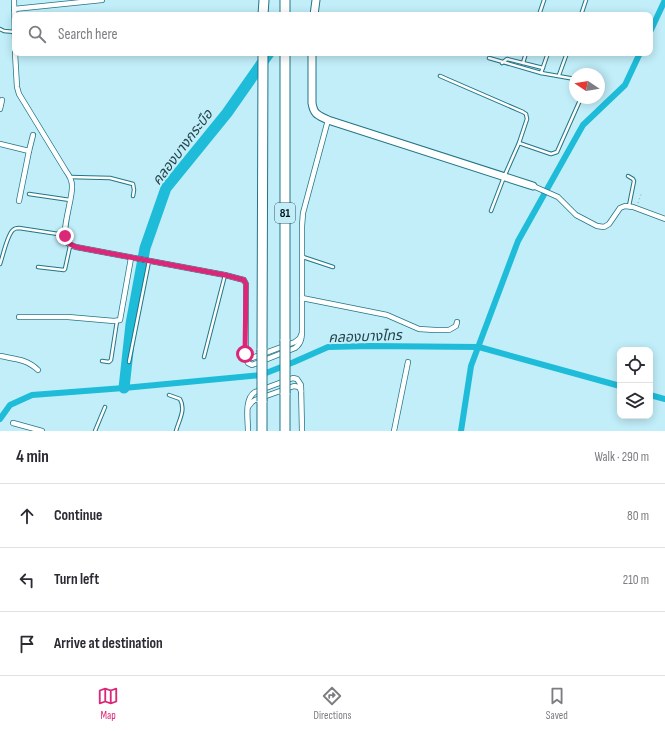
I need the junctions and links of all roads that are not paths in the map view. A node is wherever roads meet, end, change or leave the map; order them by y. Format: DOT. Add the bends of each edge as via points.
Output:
graph roads {
  1 [pos="14,0"];
  2 [pos="102,0"];
  3 [pos="264,0"];
  4 [pos="285,0"];
  5 [pos="316,0"];
  6 [pos="544,0"];
  7 [pos="586,0"];
  8 [pos="14,9"];
  9 [pos="14,12"];
  10 [pos="263,12"];
  11 [pos="285,12"];
  12 [pos="314,12"];
  13 [pos="540,12"];
  14 [pos="582,12"];
  15 [pos="0,29"];
  16 [pos="12,32"];
  17 [pos="16,56"];
  18 [pos="263,56"];
  19 [pos="285,56"];
  20 [pos="312,56"];
  21 [pos="525,56"];
  22 [pos="547,56"];
  23 [pos="566,56"];
  24 [pos="489,58"];
  25 [pos="502,62"];
  26 [pos="522,63"];
  27 [pos="542,68"];
  28 [pos="541,73"];
  29 [pos="559,75"];
  30 [pos="440,76"];
  31 [pos="569,78"];
  32 [pos="2,100"];
  33 [pos="578,104"];
  34 [pos="0,109"];
  35 [pos="328,120"];
  36 [pos="33,135"];
  37 [pos="519,143"];
  38 [pos="0,144"];
  39 [pos="29,151"];
  40 [pos="628,176"];
  41 [pos="70,177"];
  42 [pos="504,177"];
  43 [pos="533,186"];
  44 [pos="29,194"];
  45 [pos="133,196"];
  46 [pos="19,200"];
  47 [pos="70,200"];
  48 [pos="628,206"];
  49 [pos="491,211"];
  50 [pos="665,219"];
  51 [pos="65,236"];
  52 [pos="70,245"];
  53 [pos="134,258"];
  54 [pos="303,258"];
  55 [pos="147,261"];
  56 [pos="0,264"];
  57 [pos="38,267"];
  58 [pos="333,268"];
  59 [pos="225,275"];
  60 [pos="302,298"];
  61 [pos="19,317"];
  62 [pos="117,321"];
  63 [pos="457,322"];
  64 [pos="0,356"];
  65 [pos="204,357"];
  66 [pos="102,361"];
  67 [pos="129,362"];
  68 [pos="408,362"];
  69 [pos="38,370"];
  70 [pos="302,393"];
  71 [pos="169,395"];
  72 [pos="105,407"];
  73 [pos="248,409"];
  74 [pos="13,423"];
  75 [pos="42,431"];
  76 [pos="95,431"];
  77 [pos="176,431"];
  78 [pos="248,431"];
  79 [pos="262,431"];
  80 [pos="285,431"];
  81 [pos="302,431"];
  82 [pos="394,431"];
  1 -- 8 [label="street"];
  2 -- 8 [label="street"];
  3 -- 10 [label="highway"];
  4 -- 11 [label="highway"];
  5 -- 12 [label="street"];
  6 -- 13 [label="lane"];
  7 -- 14 [label="lane"];
  8 -- 9 [label="street"];
  15 -- 16 [label="lane"];
  17 -- 41 [label="street" via="18,94"];
  18 -- 79 [label="highway, 81, bridge"];
  19 -- 80 [label="highway, 81, bridge"];
  20 -- 35 [label="street" via="314,110"];
  21 -- 26 [label="lane"];
  22 -- 27 [label="lane"];
  23 -- 29 [label="lane"];
  24 -- 25 [label="lane"];
  25 -- 26 [label="lane" via="507,59"];
  25 -- 28 [label="lane"];
  26 -- 27 [label="lane"];
  27 -- 28 [label="lane"];
  28 -- 29 [label="lane"];
  29 -- 31 [label="lane"];
  30 -- 37 [label="lane" via="526,114 527,119"];
  32 -- 34 [label="street"];
  33 -- 37 [label="lane" via="557,152 551,154"];
  35 -- 42 [label="street"];
  35 -- 54 [label="street" via="303,213"];
  36 -- 39 [label="street"];
  37 -- 42 [label="lane"];
  38 -- 39 [label="street"];
  39 -- 46 [label="street"];
  40 -- 48 [label="lane" via="634,180"];
  41 -- 45 [label="lane" via="110,178 134,184"];
  41 -- 47 [label="street"];
  42 -- 43 [label="street"];
  42 -- 49 [label="lane"];
  43 -- 48 [label="street" via="558,197 576,215 597,226 604,227 609,224 620,208"];
  44 -- 47 [label="lane"];
  47 -- 51 [label="street"];
  48 -- 50 [label="street"];
  51 -- 52 [label="street"];
  51 -- 56 [label="lane" via="15,229 11,231"];
  52 -- 53 [label="street"];
  52 -- 57 [label="lane" via="64,270"];
  53 -- 55 [label="street"];
  53 -- 62 [label="street" via="120,320"];
  54 -- 58 [label="lane"];
  54 -- 60 [label="street"];
  55 -- 59 [label="street"];
  55 -- 67 [label="lane"];
  59 -- 60 [label="street" via="242,279 246,284 245,354 248,358 300,338"];
  59 -- 65 [label="lane"];
  60 -- 63 [label="street" via="387,316 419,328 449,330 456,326"];
  61 -- 62 [label="street"];
  62 -- 66 [label="lane" via="111,360"];
  64 -- 69 [label="street" via="25,360"];
  68 -- 82 [label="street"];
  70 -- 73 [label="street" via="299,387 294,386 253,401"];
  70 -- 73 [label="street" via="299,381 291,378 253,393 249,398"];
  70 -- 81 [label="street"];
  71 -- 77 [label="lane" via="180,399 183,408"];
  72 -- 76 [label="lane"];
  73 -- 78 [label="street"];
  74 -- 75 [label="street"];
}
